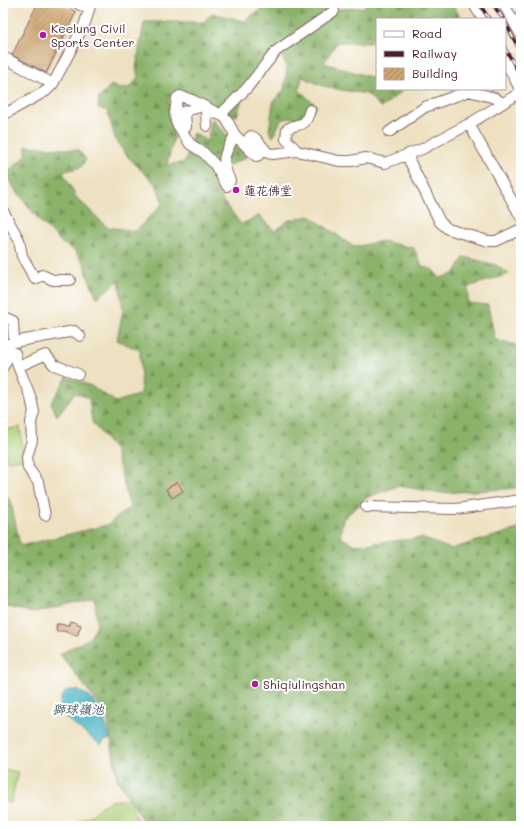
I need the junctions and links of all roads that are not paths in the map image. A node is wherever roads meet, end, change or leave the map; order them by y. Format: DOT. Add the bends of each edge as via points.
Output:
graph roads {
  1 [pos="77,3"];
  2 [pos="473,3"];
  3 [pos="503,3"];
  4 [pos="90,6"];
  5 [pos="334,11"];
  6 [pos="482,18"];
  7 [pos="521,35"];
  8 [pos="3,57"];
  9 [pos="506,62"];
  10 [pos="53,84"];
  11 [pos="521,92"];
  12 [pos="502,103"];
  13 [pos="204,106"];
  14 [pos="310,110"];
  15 [pos="3,116"];
  16 [pos="223,116"];
  17 [pos="469,124"];
  18 [pos="207,126"];
  19 [pos="186,127"];
  20 [pos="389,132"];
  21 [pos="235,135"];
  22 [pos="297,151"];
  23 [pos="408,154"];
  24 [pos="3,211"];
  25 [pos="521,218"];
  26 [pos="521,229"];
  27 [pos="70,280"];
  28 [pos="6,318"];
  29 [pos="80,336"];
  30 [pos="14,342"];
  31 [pos="3,350"];
  32 [pos="3,366"];
  33 [pos="18,366"];
  34 [pos="78,374"];
  35 [pos="521,500"];
  36 [pos="366,507"];
  37 [pos="44,515"];
  1 -- 4 [label="street"];
  2 -- 6 [label="street"];
  3 -- 7 [label="street"];
  4 -- 10 [label="street" via="85,22"];
  5 -- 16 [label="street" via="276,51 247,88 224,111"];
  8 -- 10 [label="street"];
  9 -- 11 [label="street"];
  10 -- 15 [label="street" via="46,91"];
  11 -- 12 [label="street"];
  12 -- 17 [label="street"];
  12 -- 20 [label="street" via="495,98 469,91 425,107"];
  13 -- 16 [label="street"];
  13 -- 19 [label="street" via="185,111"];
  13 -- 21 [label="street" via="180,96 177,98 176,122 190,144 204,153 215,165 227,186 230,181 224,157"];
  14 -- 22 [label="street" via="307,120 287,129 286,139"];
  16 -- 18 [label="street" via="209,111 206,113"];
  16 -- 21 [label="street"];
  17 -- 23 [label="street"];
  17 -- 25 [label="street"];
  21 -- 22 [label="street" via="256,156 259,152 250,142 251,136 268,153"];
  22 -- 23 [label="street" via="339,161 366,158 385,163"];
  23 -- 26 [label="street" via="440,222 448,229 496,241"];
  24 -- 27 [label="street" via="19,240 22,256 34,279 42,275 53,280"];
  28 -- 30 [label="street" via="13,321"];
  29 -- 30 [label="street" via="74,331"];
  30 -- 31 [label="street" via="4,345"];
  32 -- 33 [label="street" via="11,352 15,353"];
  33 -- 34 [label="street" via="46,355 54,366"];
  33 -- 37 [label="street" via="34,412 31,422 32,440 27,456 28,468 38,482"];
  35 -- 36 [label="street" via="456,509"];
}
